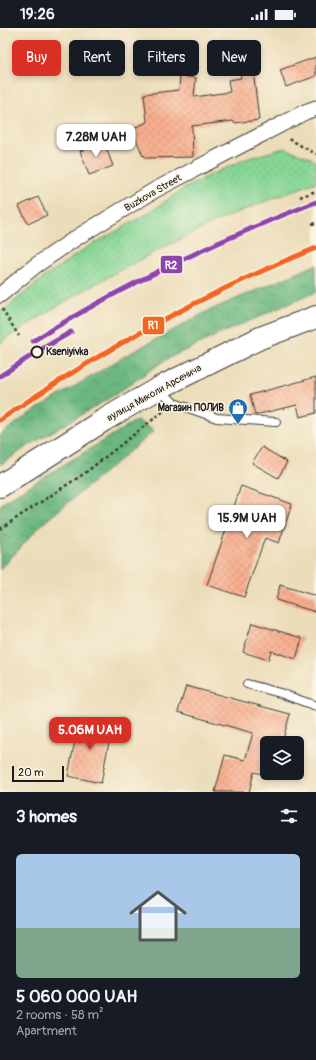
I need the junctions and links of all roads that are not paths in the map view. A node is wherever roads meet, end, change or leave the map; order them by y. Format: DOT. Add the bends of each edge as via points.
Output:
graph roads {
  1 [pos="316,108"];
  2 [pos="0,295"];
  3 [pos="316,317"];
  4 [pos="167,396"];
  5 [pos="276,422"];
  6 [pos="0,486"];
  7 [pos="247,684"];
  8 [pos="316,706"];
  1 -- 2 [label="street, Buzkova Street" via="155,190 79,236 35,266"];
  3 -- 4 [label="main road, вулиця Миколи Арсенича" via="260,338"];
  4 -- 5 [label="lane" via="217,418"];
  4 -- 6 [label="main road, вулиця Миколи Арсенича" via="104,420"];
  7 -- 8 [label="lane"];
}
